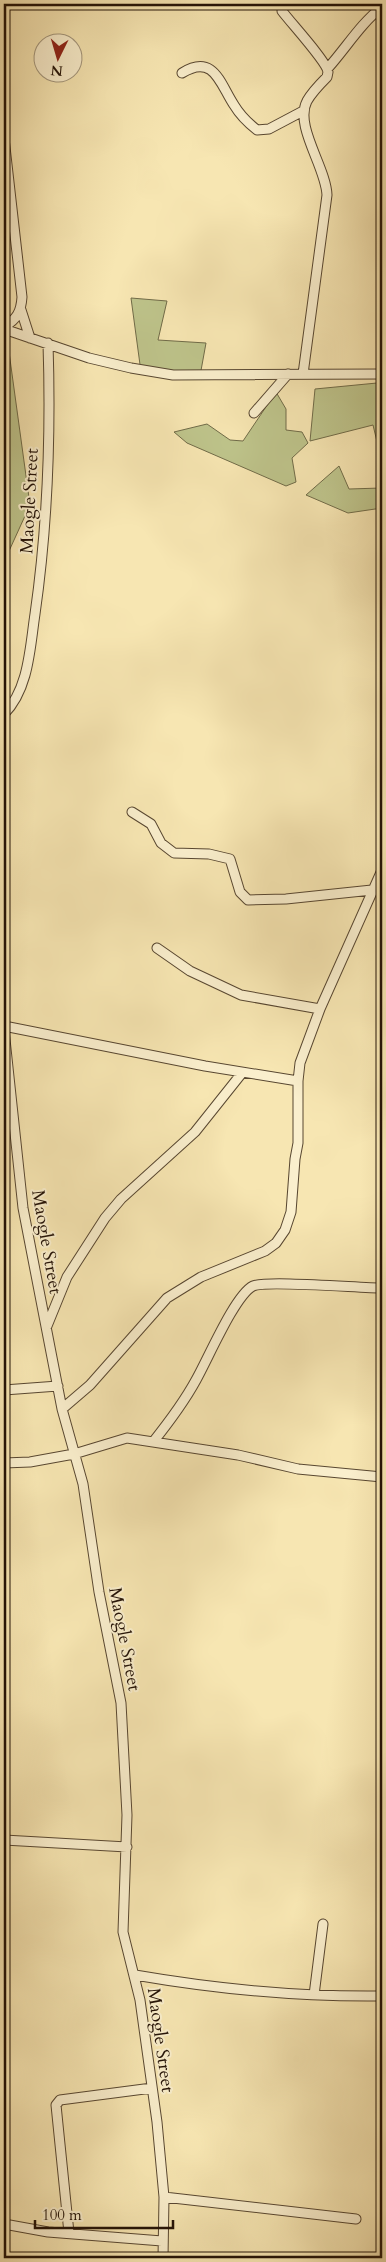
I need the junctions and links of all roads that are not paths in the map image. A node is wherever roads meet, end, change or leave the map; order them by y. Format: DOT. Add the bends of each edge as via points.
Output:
graph roads {
  1 [pos="382,7"];
  2 [pos="282,11"];
  3 [pos="328,68"];
  4 [pos="182,73"];
  5 [pos="303,111"];
  6 [pos="4,138"];
  7 [pos="21,310"];
  8 [pos="4,328"];
  9 [pos="30,338"];
  10 [pos="48,343"];
  11 [pos="288,374"];
  12 [pos="303,374"];
  13 [pos="382,374"];
  14 [pos="254,413"];
  15 [pos="4,714"];
  16 [pos="132,812"];
  17 [pos="382,870"];
  18 [pos="372,890"];
  19 [pos="157,948"];
  20 [pos="320,1009"];
  21 [pos="4,1028"];
  22 [pos="242,1073"];
  23 [pos="298,1081"];
  24 [pos="382,1288"];
  25 [pos="47,1326"];
  26 [pos="58,1386"];
  27 [pos="4,1390"];
  28 [pos="62,1409"];
  29 [pos="154,1442"];
  30 [pos="74,1454"];
  31 [pos="4,1463"];
  32 [pos="382,1478"];
  33 [pos="4,1840"];
  34 [pos="127,1847"];
  35 [pos="323,1924"];
  36 [pos="135,1975"];
  37 [pos="314,1994"];
  38 [pos="382,1996"];
  39 [pos="152,2088"];
  40 [pos="164,2197"];
  41 [pos="356,2219"];
  42 [pos="4,2224"];
  43 [pos="69,2233"];
  44 [pos="162,2241"];
  45 [pos="163,2258"];
  1 -- 3 [label="street" via="370,16"];
  2 -- 3 [label="street"];
  3 -- 5 [label="street" via="327,77"];
  4 -- 5 [label="street" via="199,67 213,71 241,115 257,130 269,129"];
  5 -- 12 [label="street" via="312,148 327,182 327,195"];
  6 -- 7 [label="street" via="22,290"];
  7 -- 8 [label="street" via="17,318"];
  7 -- 9 [label="street"];
  8 -- 9 [label="street"];
  9 -- 10 [label="street"];
  10 -- 11 [label="street" via="122,366 173,375"];
  10 -- 15 [label="street, Maogle Street" via="50,457 42,561 28,662 19,692"];
  11 -- 12 [label="street"];
  11 -- 14 [label="street"];
  12 -- 13 [label="street"];
  16 -- 18 [label="street" via="151,824 161,843 174,853 230,858 240,892 248,900"];
  17 -- 18 [label="street"];
  18 -- 20 [label="street"];
  19 -- 20 [label="street" via="190,971 241,995"];
  20 -- 23 [label="street" via="305,1047"];
  21 -- 22 [label="street"];
  21 -- 25 [label="street, Maogle Street" via="23,1208"];
  22 -- 23 [label="street"];
  22 -- 25 [label="street" via="196,1132 127,1193 105,1218 67,1277"];
  23 -- 28 [label="street" via="298,1143 291,1212 276,1243 265,1251 201,1277 167,1298 90,1385"];
  24 -- 29 [label="street" via="269,1284 248,1290 196,1380"];
  25 -- 26 [label="street, Maogle Street"];
  26 -- 27 [label="street"];
  26 -- 28 [label="street, Maogle Street"];
  28 -- 30 [label="street, Maogle Street"];
  29 -- 30 [label="street" via="117,1439"];
  29 -- 32 [label="street" via="238,1455 298,1469"];
  30 -- 31 [label="street"];
  30 -- 34 [label="street, Maogle Street" via="83,1484 99,1592 121,1703"];
  33 -- 34 [label="street"];
  34 -- 36 [label="street, Maogle Street" via="123,1932"];
  35 -- 37 [label="street"];
  36 -- 37 [label="street" via="174,1982"];
  36 -- 39 [label="street, Maogle Street"];
  37 -- 38 [label="street"];
  39 -- 40 [label="street, Maogle Street"];
  39 -- 43 [label="street" via="60,2100 56,2105"];
  40 -- 41 [label="street"];
  40 -- 44 [label="street, Maogle Street"];
  42 -- 43 [label="street"];
  43 -- 44 [label="street"];
  44 -- 45 [label="street, Maogle Street"];
}
